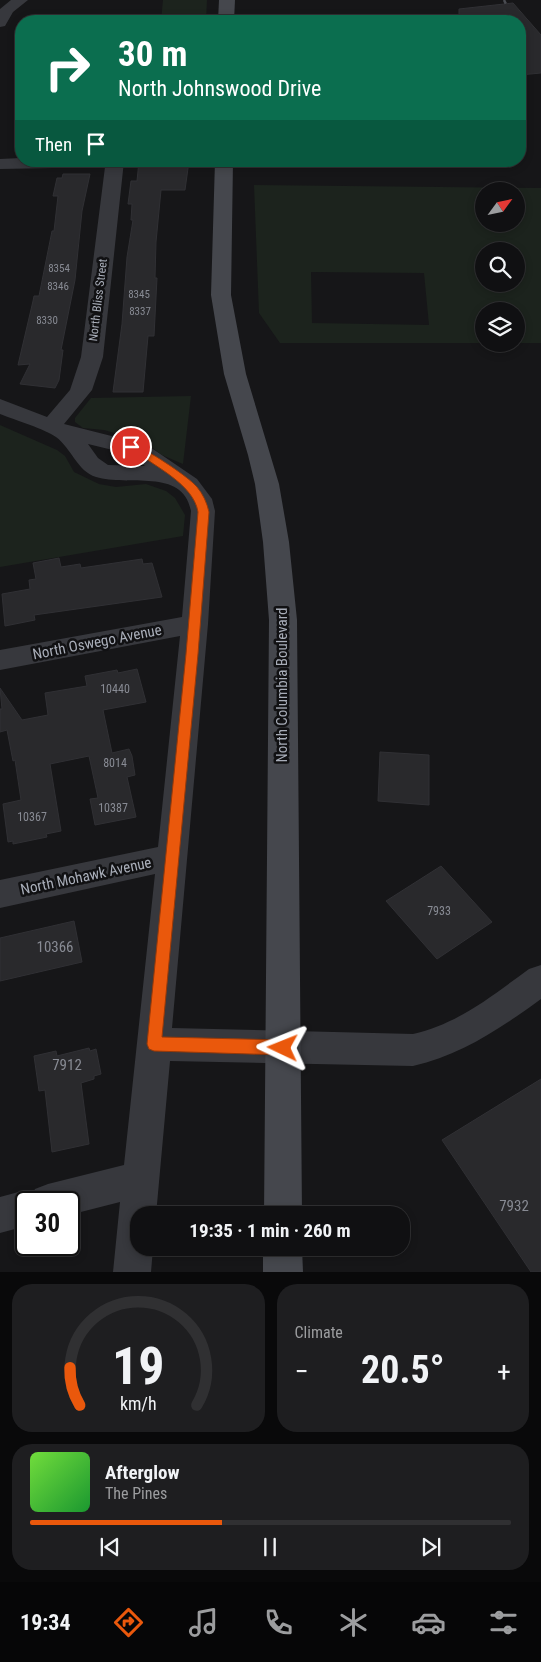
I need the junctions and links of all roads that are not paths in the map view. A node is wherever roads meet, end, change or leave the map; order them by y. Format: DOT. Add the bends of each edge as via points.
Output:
graph roads {
  1 [pos="21,0"];
  2 [pos="227,0"];
  3 [pos="226,15"];
  4 [pos="0,22"];
  5 [pos="0,164"];
  6 [pos="15,164"];
  7 [pos="114,167"];
  8 [pos="224,167"];
  9 [pos="0,406"];
  10 [pos="57,430"];
  11 [pos="105,440"];
  12 [pos="146,455"];
  13 [pos="86,456"];
  14 [pos="132,474"];
  15 [pos="173,475"];
  16 [pos="195,624"];
  17 [pos="0,660"];
  18 [pos="172,857"];
  19 [pos="0,894"];
  20 [pos="541,980"];
  21 [pos="154,1044"];
  22 [pos="283,1048"];
  23 [pos="141,1179"];
  24 [pos="80,1194"];
  25 [pos="283,1206"];
  26 [pos="15,1211"];
  27 [pos="0,1215"];
  28 [pos="283,1256"];
  29 [pos="132,1272"];
  30 [pos="283,1272"];
  1 -- 4 [label="street" via="7,9"];
  2 -- 3 [label="main road"];
  5 -- 6 [label="street"];
  7 -- 10 [label="street, North Bliss Street" via="92,357 85,383 57,417"];
  8 -- 22 [label="main road, North Columbia Boulevard" via="222,305 231,360 268,490 282,620"];
  9 -- 10 [label="street"];
  10 -- 11 [label="street"];
  10 -- 13 [label="street"];
  11 -- 12 [label="street"];
  11 -- 13 [label="street" via="93,445"];
  12 -- 14 [label="street" via="145,464"];
  12 -- 15 [label="street"];
  13 -- 14 [label="street" via="91,465 101,470"];
  14 -- 15 [label="street"];
  15 -- 16 [label="street" via="193,488 202,504"];
  16 -- 17 [label="street, North Oswego Avenue"];
  16 -- 18 [label="street"];
  18 -- 19 [label="street, North Mohawk Avenue"];
  18 -- 21 [label="street"];
  20 -- 22 [label="street" via="469,1028 428,1048"];
  21 -- 22 [label="street"];
  21 -- 23 [label="street"];
  22 -- 25 [label="main road, North Columbia Boulevard"];
  23 -- 24 [label="street"];
  23 -- 29 [label="street"];
  26 -- 27 [label="street"];
  28 -- 30 [label="main road"];
}
